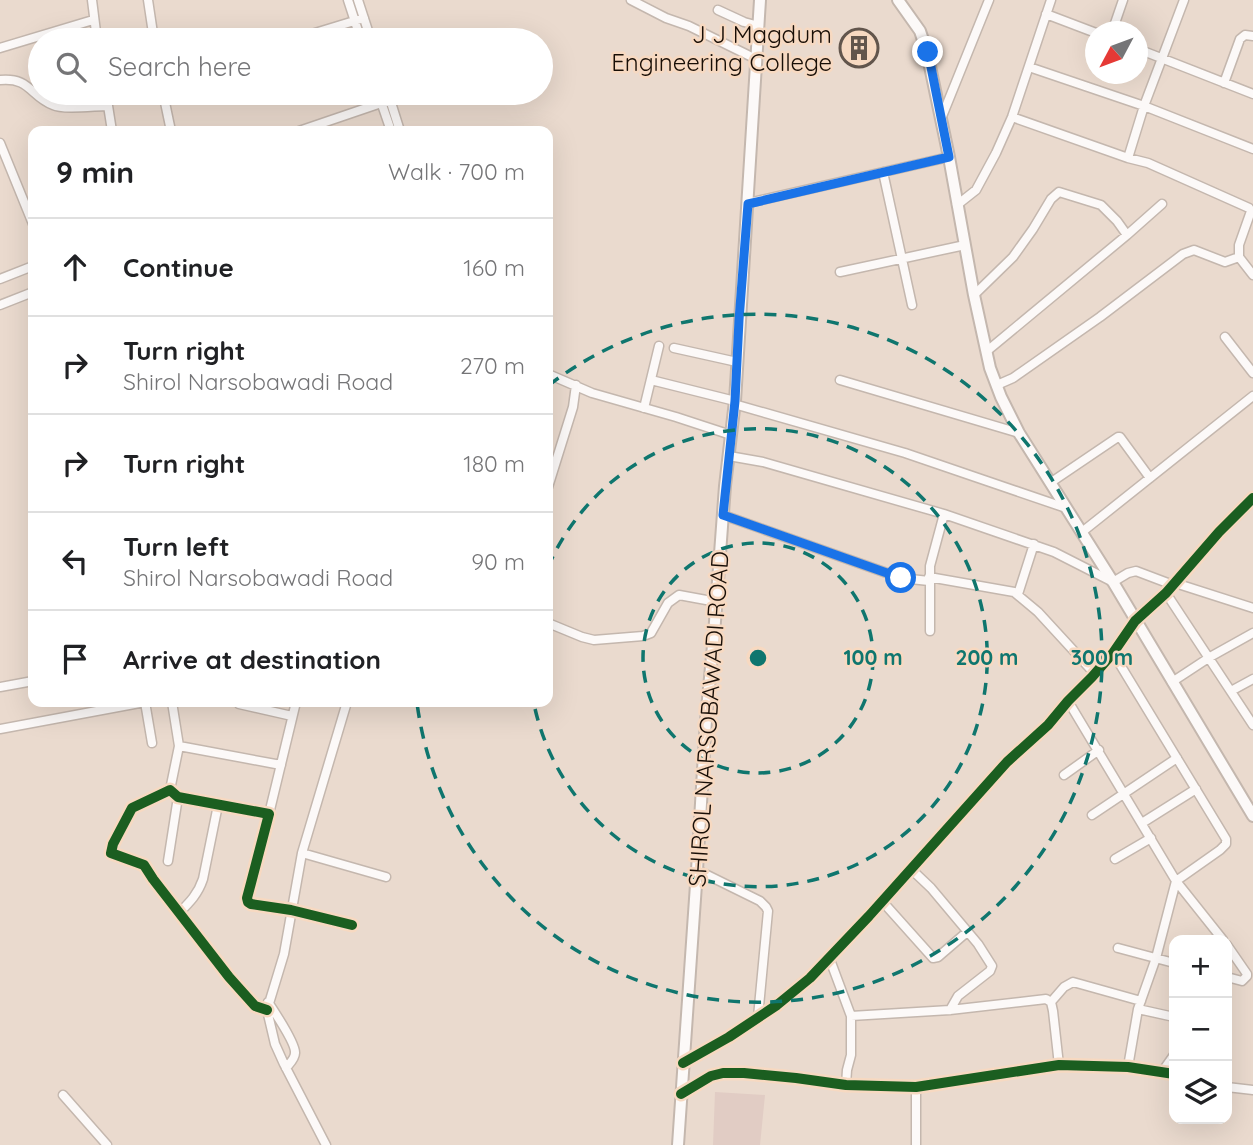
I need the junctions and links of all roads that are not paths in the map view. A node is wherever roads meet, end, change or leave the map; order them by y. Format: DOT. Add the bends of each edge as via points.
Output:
graph roads {
  1 [pos="92,0"];
  2 [pos="148,0"];
  3 [pos="348,0"];
  4 [pos="358,0"];
  5 [pos="631,0"];
  6 [pos="760,0"];
  7 [pos="898,0"];
  8 [pos="989,0"];
  9 [pos="1051,0"];
  10 [pos="1123,0"];
  11 [pos="1184,0"];
  12 [pos="718,10"];
  13 [pos="1046,14"];
  14 [pos="93,20"];
  15 [pos="359,20"];
  16 [pos="1116,21"];
  17 [pos="759,26"];
  18 [pos="66,28"];
  19 [pos="95,28"];
  20 [pos="152,28"];
  21 [pos="332,28"];
  22 [pos="360,28"];
  23 [pos="364,28"];
  24 [pos="1085,29"];
  25 [pos="1253,36"];
  26 [pos="28,40"];
  27 [pos="0,48"];
  28 [pos="1148,53"];
  29 [pos="757,59"];
  30 [pos="1162,59"];
  31 [pos="1028,66"];
  32 [pos="0,80"];
  33 [pos="1224,83"];
  34 [pos="28,87"];
  35 [pos="1253,94"];
  36 [pos="53,105"];
  37 [pos="166,105"];
  38 [pos="368,105"];
  39 [pos="387,105"];
  40 [pos="389,105"];
  41 [pos="108,106"];
  42 [pos="1144,106"];
  43 [pos="1012,117"];
  44 [pos="942,119"];
  45 [pos="111,126"];
  46 [pos="170,126"];
  47 [pos="312,126"];
  48 [pos="390,126"];
  49 [pos="398,126"];
  50 [pos="0,143"];
  51 [pos="1253,149"];
  52 [pos="949,157"];
  53 [pos="1128,158"];
  54 [pos="883,172"];
  55 [pos="748,204"];
  56 [pos="1162,204"];
  57 [pos="957,205"];
  58 [pos="1252,210"];
  59 [pos="28,212"];
  60 [pos="1126,235"];
  61 [pos="965,245"];
  62 [pos="1239,257"];
  63 [pos="902,259"];
  64 [pos="28,267"];
  65 [pos="840,272"];
  66 [pos="1253,275"];
  67 [pos="0,279"];
  68 [pos="28,294"];
  69 [pos="975,295"];
  70 [pos="0,305"];
  71 [pos="912,305"];
  72 [pos="1225,337"];
  73 [pos="659,346"];
  74 [pos="674,348"];
  75 [pos="987,351"];
  76 [pos="737,362"];
  77 [pos="1253,373"];
  78 [pos="553,376"];
  79 [pos="651,380"];
  80 [pos="840,380"];
  81 [pos="576,385"];
  82 [pos="997,385"];
  83 [pos="1253,396"];
  84 [pos="735,403"];
  85 [pos="644,408"];
  86 [pos="1019,433"];
  87 [pos="731,435"];
  88 [pos="729,456"];
  89 [pos="553,471"];
  90 [pos="1150,478"];
  91 [pos="1051,483"];
  92 [pos="1253,498"];
  93 [pos="1066,508"];
  94 [pos="944,514"];
  95 [pos="723,515"];
  96 [pos="1082,532"];
  97 [pos="1034,544"];
  98 [pos="929,579"];
  99 [pos="1113,582"];
  100 [pos="1171,587"];
  101 [pos="1018,594"];
  102 [pos="717,601"];
  103 [pos="1253,608"];
  104 [pos="1135,621"];
  105 [pos="553,626"];
  106 [pos="930,631"];
  107 [pos="1253,633"];
  108 [pos="1113,653"];
  109 [pos="1210,657"];
  110 [pos="1095,674"];
  111 [pos="1253,679"];
  112 [pos="28,682"];
  113 [pos="1172,682"];
  114 [pos="0,687"];
  115 [pos="1231,691"];
  116 [pos="1068,701"];
  117 [pos="118,707"];
  118 [pos="146,707"];
  119 [pos="173,707"];
  120 [pos="252,707"];
  121 [pos="295,707"];
  122 [pos="346,707"];
  123 [pos="292,716"];
  124 [pos="1253,725"];
  125 [pos="0,729"];
  126 [pos="152,743"];
  127 [pos="178,746"];
  128 [pos="1099,750"];
  129 [pos="1178,758"];
  130 [pos="281,765"];
  131 [pos="1064,775"];
  132 [pos="1196,789"];
  133 [pos="170,790"];
  134 [pos="1124,793"];
  135 [pos="178,797"];
  136 [pos="218,805"];
  137 [pos="269,814"];
  138 [pos="1092,816"];
  139 [pos="1253,816"];
  140 [pos="1142,823"];
  141 [pos="1151,838"];
  142 [pos="302,853"];
  143 [pos="1115,859"];
  144 [pos="168,861"];
  145 [pos="911,869"];
  146 [pos="698,870"];
  147 [pos="386,877"];
  148 [pos="1176,881"];
  149 [pos="882,901"];
  150 [pos="291,910"];
  151 [pos="179,913"];
  152 [pos="352,925"];
  153 [pos="967,932"];
  154 [pos="1219,935"];
  155 [pos="1118,948"];
  156 [pos="1232,952"];
  157 [pos="829,957"];
  158 [pos="1156,958"];
  159 [pos="1169,962"];
  160 [pos="1232,978"];
  161 [pos="1051,1002"];
  162 [pos="1140,1005"];
  163 [pos="268,1006"];
  164 [pos="950,1010"];
  165 [pos="1169,1015"];
  166 [pos="851,1016"];
  167 [pos="758,1017"];
  168 [pos="1170,1061"];
  169 [pos="683,1063"];
  170 [pos="1059,1065"];
  171 [pos="1128,1067"];
  172 [pos="286,1068"];
  173 [pos="1162,1072"];
  174 [pos="1169,1073"];
  175 [pos="846,1085"];
  176 [pos="916,1087"];
  177 [pos="1232,1088"];
  178 [pos="1253,1090"];
  179 [pos="681,1094"];
  180 [pos="63,1095"];
  181 [pos="107,1145"];
  182 [pos="326,1145"];
  183 [pos="678,1145"];
  184 [pos="916,1145"];
  1 -- 14 [label="street"];
  2 -- 20 [label="street"];
  3 -- 15 [label="street"];
  4 -- 15 [label="street"];
  5 -- 29 [label="street"];
  6 -- 17 [label="main road, SHIROL NARSOBAWADI ROAD"];
  7 -- 44 [label="main road" via="920,31 928,52"];
  8 -- 44 [label="street"];
  9 -- 13 [label="street"];
  10 -- 16 [label="street"];
  11 -- 30 [label="street"];
  12 -- 17 [label="street"];
  13 -- 24 [label="street"];
  13 -- 31 [label="street"];
  14 -- 18 [label="street"];
  14 -- 19 [label="street"];
  15 -- 21 [label="street"];
  15 -- 22 [label="street"];
  15 -- 23 [label="street"];
  17 -- 29 [label="main road, SHIROL NARSOBAWADI ROAD"];
  25 -- 33 [label="street" via="1240,39"];
  26 -- 27 [label="street"];
  28 -- 30 [label="street"];
  29 -- 55 [label="main road, SHIROL NARSOBAWADI ROAD"];
  30 -- 33 [label="street"];
  30 -- 42 [label="street"];
  31 -- 42 [label="street"];
  31 -- 43 [label="street"];
  32 -- 34 [label="street" via="12,79"];
  33 -- 35 [label="street"];
  36 -- 41 [label="street"];
  37 -- 46 [label="street"];
  38 -- 47 [label="street"];
  39 -- 48 [label="street"];
  40 -- 49 [label="street"];
  41 -- 45 [label="street"];
  42 -- 51 [label="street"];
  42 -- 53 [label="street"];
  43 -- 53 [label="street"];
  43 -- 57 [label="street" via="976,190"];
  44 -- 52 [label="main road"];
  50 -- 59 [label="street"];
  52 -- 54 [label="street"];
  52 -- 57 [label="main road"];
  53 -- 58 [label="street"];
  54 -- 55 [label="street"];
  54 -- 63 [label="street"];
  55 -- 76 [label="main road, SHIROL NARSOBAWADI ROAD"];
  56 -- 60 [label="street"];
  57 -- 61 [label="main road"];
  58 -- 62 [label="street"];
  60 -- 69 [label="street" via="1101,205 1059,192 1013,257"];
  60 -- 75 [label="street"];
  61 -- 63 [label="street"];
  61 -- 69 [label="main road"];
  62 -- 66 [label="street"];
  62 -- 82 [label="street" via="1225,262 1195,250 1183,254 1100,317"];
  63 -- 65 [label="street"];
  63 -- 71 [label="street"];
  64 -- 67 [label="street"];
  68 -- 70 [label="street"];
  69 -- 75 [label="main road"];
  72 -- 77 [label="street"];
  73 -- 79 [label="street"];
  74 -- 76 [label="street"];
  75 -- 82 [label="main road"];
  76 -- 84 [label="main road, SHIROL NARSOBAWADI ROAD"];
  78 -- 81 [label="street"];
  79 -- 84 [label="street"];
  79 -- 85 [label="street"];
  80 -- 86 [label="street"];
  81 -- 85 [label="street"];
  81 -- 89 [label="street"];
  82 -- 86 [label="main road"];
  83 -- 90 [label="street"];
  84 -- 87 [label="main road, SHIROL NARSOBAWADI ROAD"];
  84 -- 93 [label="street" via="905,453"];
  85 -- 87 [label="street"];
  86 -- 91 [label="main road"];
  87 -- 88 [label="main road, SHIROL NARSOBAWADI ROAD"];
  88 -- 94 [label="street" via="763,461"];
  88 -- 95 [label="main road, SHIROL NARSOBAWADI ROAD"];
  90 -- 91 [label="street" via="1118,437"];
  90 -- 96 [label="street"];
  91 -- 93 [label="main road"];
  92 -- 100 [label="main road"];
  93 -- 96 [label="main road"];
  94 -- 97 [label="street"];
  94 -- 98 [label="street"];
  95 -- 98 [label="street" via="901,578"];
  95 -- 102 [label="main road, SHIROL NARSOBAWADI ROAD"];
  96 -- 99 [label="main road"];
  97 -- 99 [label="street"];
  97 -- 101 [label="street"];
  98 -- 101 [label="street"];
  98 -- 106 [label="street"];
  99 -- 100 [label="street" via="1136,571"];
  99 -- 104 [label="main road"];
  100 -- 103 [label="street"];
  100 -- 104 [label="main road"];
  100 -- 109 [label="street"];
  101 -- 110 [label="street"];
  102 -- 105 [label="street" via="679,595 668,603 651,633 643,636 594,640"];
  102 -- 146 [label="main road, SHIROL NARSOBAWADI ROAD"];
  104 -- 108 [label="main road"];
  104 -- 113 [label="main road"];
  107 -- 109 [label="street"];
  108 -- 110 [label="main road"];
  108 -- 129 [label="street"];
  109 -- 113 [label="street"];
  109 -- 115 [label="street"];
  110 -- 116 [label="main road"];
  111 -- 115 [label="street"];
  112 -- 114 [label="street"];
  113 -- 139 [label="main road"];
  115 -- 124 [label="street"];
  116 -- 128 [label="street"];
  116 -- 145 [label="main road"];
  117 -- 125 [label="street"];
  118 -- 126 [label="street"];
  119 -- 127 [label="street"];
  120 -- 123 [label="street"];
  121 -- 123 [label="street"];
  122 -- 142 [label="street"];
  123 -- 130 [label="street"];
  127 -- 130 [label="street"];
  127 -- 133 [label="street"];
  128 -- 131 [label="street"];
  128 -- 134 [label="street"];
  129 -- 132 [label="street"];
  129 -- 134 [label="street"];
  130 -- 137 [label="street"];
  132 -- 140 [label="street"];
  132 -- 148 [label="street" via="1226,844"];
  133 -- 135 [label="street"];
  133 -- 151 [label="street" via="132,808 111,853 144,866"];
  134 -- 138 [label="street"];
  134 -- 140 [label="street"];
  135 -- 136 [label="street"];
  135 -- 144 [label="street"];
  136 -- 137 [label="street"];
  136 -- 151 [label="street" via="200,889"];
  137 -- 150 [label="street" via="248,902"];
  140 -- 141 [label="street"];
  141 -- 143 [label="street"];
  141 -- 148 [label="street"];
  142 -- 147 [label="street"];
  142 -- 150 [label="street"];
  145 -- 149 [label="main road"];
  145 -- 153 [label="street"];
  146 -- 167 [label="street" via="760,901 768,911"];
  146 -- 169 [label="main road, SHIROL NARSOBAWADI ROAD"];
  148 -- 154 [label="street"];
  148 -- 158 [label="street"];
  149 -- 153 [label="street" via="933,957"];
  149 -- 157 [label="main road"];
  150 -- 152 [label="street"];
  150 -- 163 [label="street"];
  151 -- 163 [label="street" via="255,1006"];
  153 -- 164 [label="street" via="992,969 958,996"];
  155 -- 158 [label="street"];
  156 -- 160 [label="street" via="1247,974 1242,981"];
  157 -- 166 [label="street"];
  157 -- 167 [label="main road" via="810,978"];
  158 -- 159 [label="street"];
  158 -- 162 [label="street"];
  161 -- 162 [label="street" via="1073,982"];
  161 -- 164 [label="street"];
  161 -- 170 [label="street"];
  162 -- 165 [label="street"];
  162 -- 171 [label="street"];
  163 -- 172 [label="street" via="275,1044"];
  163 -- 172 [label="street" via="295,1050"];
  164 -- 166 [label="street"];
  166 -- 175 [label="street"];
  167 -- 169 [label="main road"];
  168 -- 173 [label="street"];
  169 -- 179 [label="main road, SHIROL NARSOBAWADI ROAD"];
  170 -- 171 [label="street"];
  170 -- 176 [label="street"];
  171 -- 173 [label="street"];
  172 -- 182 [label="street"];
  173 -- 174 [label="street"];
  175 -- 176 [label="street"];
  175 -- 179 [label="street" via="723,1073"];
  176 -- 184 [label="street"];
  177 -- 178 [label="street"];
  179 -- 183 [label="main road, SHIROL NARSOBAWADI ROAD"];
  180 -- 181 [label="street"];
}
